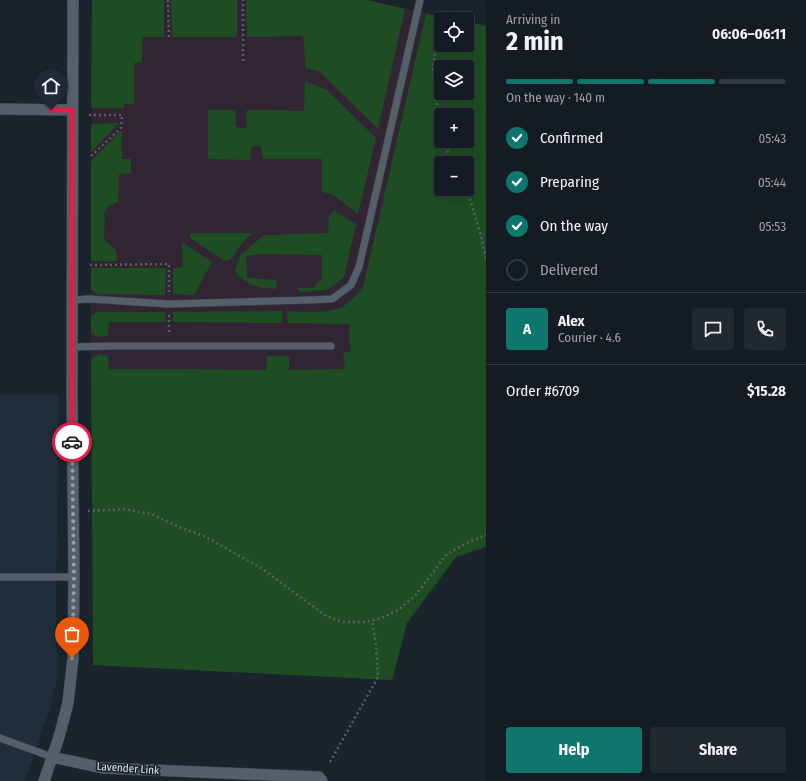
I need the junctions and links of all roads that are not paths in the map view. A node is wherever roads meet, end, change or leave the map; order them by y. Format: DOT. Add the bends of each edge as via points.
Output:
graph roads {
  1 [pos="73,0"];
  2 [pos="420,0"];
  3 [pos="0,109"];
  4 [pos="72,110"];
  5 [pos="72,300"];
  6 [pos="331,346"];
  7 [pos="72,347"];
  8 [pos="0,577"];
  9 [pos="74,577"];
  10 [pos="0,738"];
  11 [pos="52,758"];
  12 [pos="231,777"];
  13 [pos="44,781"];
  14 [pos="322,781"];
  1 -- 4 [label="street"];
  2 -- 5 [label="lane" via="358,267 351,285 332,298 169,304"];
  3 -- 4 [label="street"];
  4 -- 5 [label="street"];
  5 -- 7 [label="street"];
  6 -- 7 [label="lane"];
  7 -- 9 [label="street"];
  8 -- 9 [label="lane"];
  9 -- 11 [label="street" via="68,703"];
  10 -- 11 [label="lane"];
  11 -- 12 [label="street, Lavender Link" via="103,768"];
  11 -- 13 [label="street"];
  12 -- 14 [label="street, Lavender Link" via="319,777"];
}
